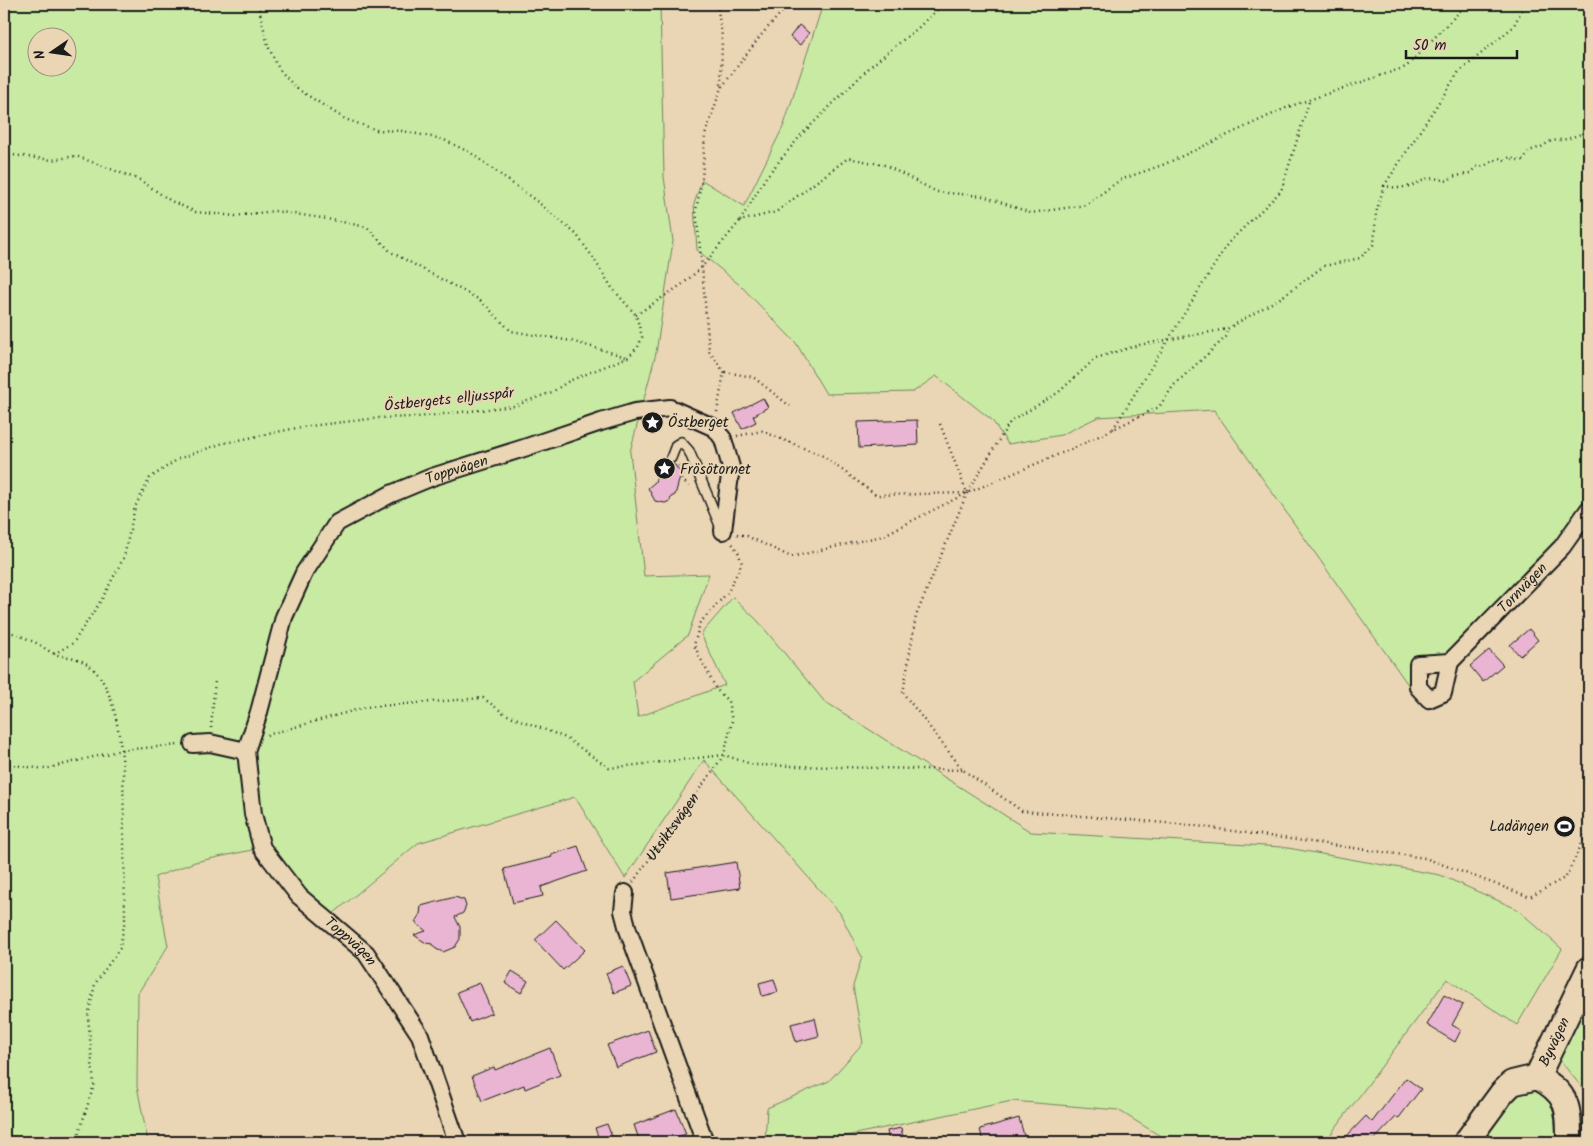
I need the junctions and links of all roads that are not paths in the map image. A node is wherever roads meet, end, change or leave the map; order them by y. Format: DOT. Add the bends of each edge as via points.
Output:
graph roads {
  1 [pos="671,458"];
  2 [pos="1589,509"];
  3 [pos="723,531"];
  4 [pos="1450,662"];
  5 [pos="193,744"];
  6 [pos="248,746"];
  7 [pos="625,893"];
  8 [pos="1589,969"];
  9 [pos="1537,1077"];
  10 [pos="457,1142"];
  11 [pos="705,1142"];
  12 [pos="1466,1142"];
  13 [pos="1569,1142"];
  1 -- 3 [label="lane" via="676,445 681,442 689,451"];
  2 -- 4 [label="street, Tornvägen" via="1562,547"];
  3 -- 6 [label="street, Toppvägen" via="731,467 719,433 670,408 635,412 432,477 391,494 337,523 304,573 284,617"];
  5 -- 6 [label="street"];
  6 -- 10 [label="street, Toppvägen" via="253,814 262,848 299,896 366,953 420,1035"];
  7 -- 11 [label="street" via="623,911 628,930"];
  8 -- 9 [label="street, Byvägen"];
  9 -- 12 [label="street, Byvägen" via="1512,1083"];
  9 -- 13 [label="street" via="1551,1084 1566,1103"];
}
